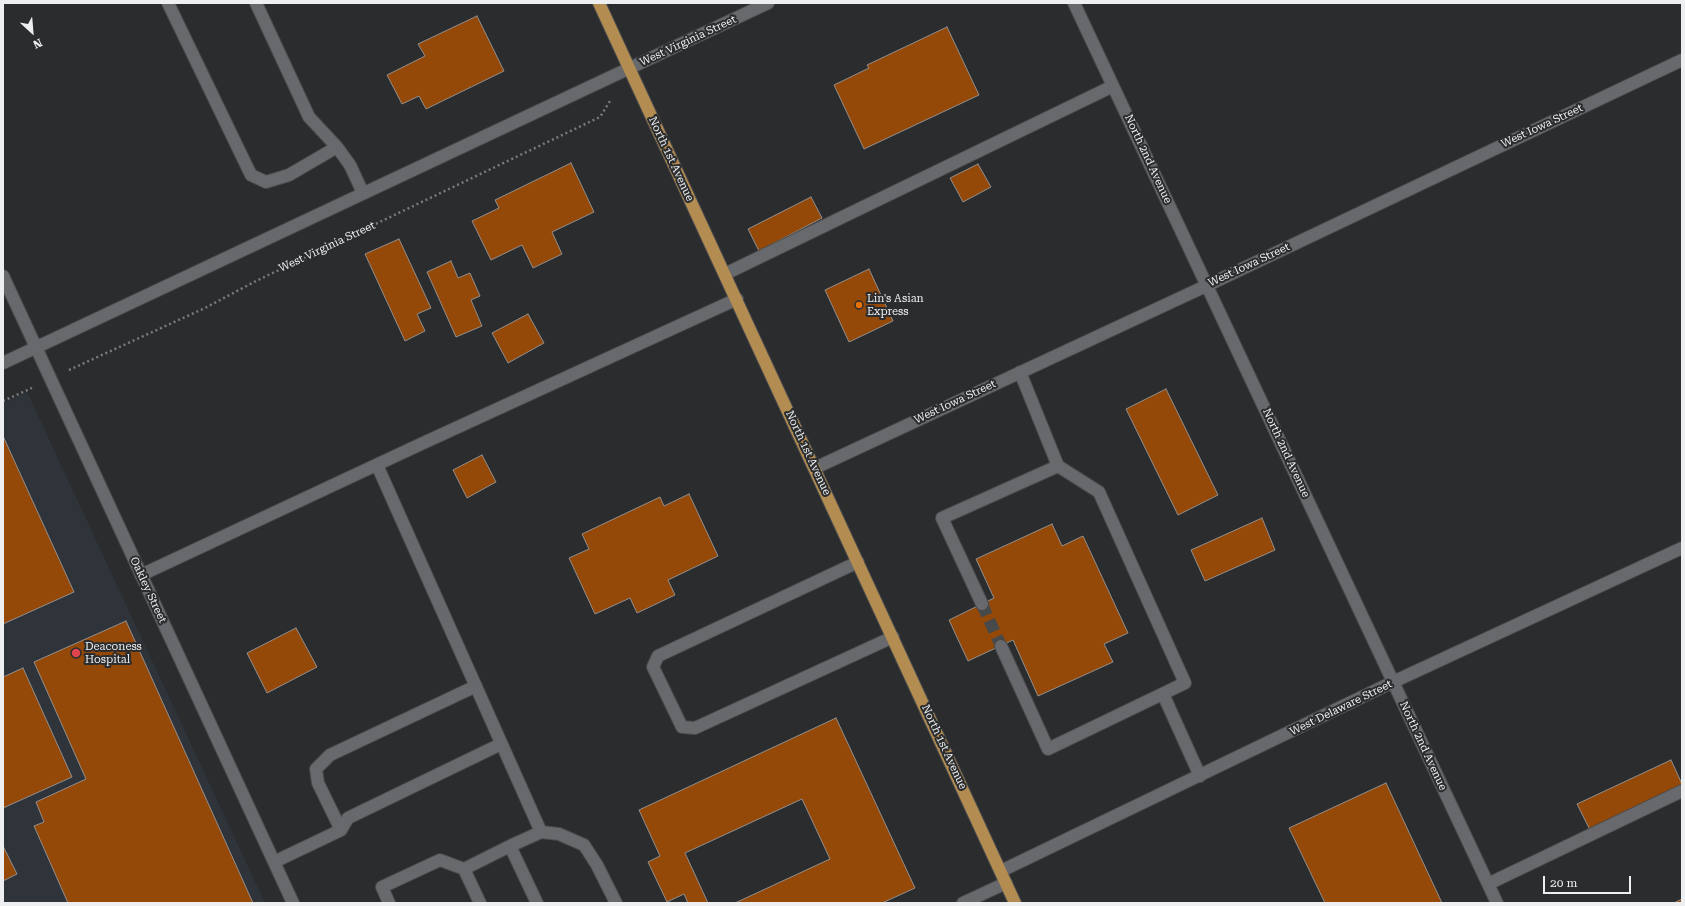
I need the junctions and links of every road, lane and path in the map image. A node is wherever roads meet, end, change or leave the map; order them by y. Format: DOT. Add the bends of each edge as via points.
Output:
graph roads {
  1 [pos="168,3"];
  2 [pos="256,3"];
  3 [pos="599,3"];
  4 [pos="768,3"];
  5 [pos="1074,3"];
  6 [pos="1682,60"];
  7 [pos="630,69"];
  8 [pos="1113,86"];
  9 [pos="337,147"];
  10 [pos="363,193"];
  11 [pos="725,274"];
  12 [pos="3,276"];
  13 [pos="1208,285"];
  14 [pos="737,299"];
  15 [pos="36,348"];
  16 [pos="3,364"];
  17 [pos="1020,372"];
  18 [pos="51,379"];
  19 [pos="3,401"];
  20 [pos="377,465"];
  21 [pos="1058,466"];
  22 [pos="815,468"];
  23 [pos="1682,548"];
  24 [pos="858,562"];
  25 [pos="141,575"];
  26 [pos="982,604"];
  27 [pos="893,637"];
  28 [pos="1001,646"];
  29 [pos="1393,682"];
  30 [pos="476,686"];
  31 [pos="1163,694"];
  32 [pos="501,744"];
  33 [pos="1200,776"];
  34 [pos="1682,791"];
  35 [pos="341,830"];
  36 [pos="541,832"];
  37 [pos="510,846"];
  38 [pos="274,862"];
  39 [pos="464,868"];
  40 [pos="1001,871"];
  41 [pos="1006,883"];
  42 [pos="1488,884"];
  43 [pos="293,903"];
  44 [pos="389,903"];
  45 [pos="480,903"];
  46 [pos="537,903"];
  47 [pos="616,903"];
  48 [pos="963,903"];
  49 [pos="1016,903"];
  50 [pos="1497,903"];
  1 -- 9 [label="street" via="251,175 266,182 289,175"];
  2 -- 9 [label="street" via="309,117"];
  3 -- 7 [label="main road, North 1st Avenue"];
  4 -- 7 [label="street, West Virginia Street"];
  5 -- 8 [label="street, North 2nd Avenue"];
  6 -- 13 [label="street, West Iowa Street"];
  7 -- 10 [label="street, West Virginia Street"];
  7 -- 11 [label="main road, North 1st Avenue"];
  7 -- 18 [label="path, West Virginia Street" via="600,117 256,281 205,308"];
  8 -- 11 [label="street"];
  8 -- 13 [label="street, North 2nd Avenue"];
  9 -- 10 [label="street" via="350,165"];
  10 -- 15 [label="street, West Virginia Street"];
  11 -- 14 [label="main road, North 1st Avenue"];
  12 -- 15 [label="street, Oakley Street"];
  13 -- 17 [label="street, West Iowa Street"];
  13 -- 29 [label="street, North 2nd Avenue"];
  14 -- 20 [label="street"];
  14 -- 22 [label="main road, North 1st Avenue"];
  15 -- 16 [label="street, West Virginia Street"];
  15 -- 18 [label="street, Oakley Street"];
  17 -- 21 [label="street"];
  17 -- 22 [label="street, West Iowa Street"];
  18 -- 19 [label="path, West Virginia Street"];
  18 -- 25 [label="street, Oakley Street"];
  20 -- 25 [label="street"];
  20 -- 30 [label="street"];
  21 -- 26 [label="street" via="942,518"];
  21 -- 31 [label="street" via="1099,492 1185,683"];
  22 -- 24 [label="main road, North 1st Avenue"];
  23 -- 29 [label="street, West Delaware Street"];
  24 -- 27 [label="main road, North 1st Avenue"];
  24 -- 27 [label="street" via="658,656 653,667 682,727 694,728"];
  25 -- 38 [label="street, Oakley Street"];
  27 -- 40 [label="main road, North 1st Avenue"];
  28 -- 31 [label="street" via="1048,749"];
  29 -- 33 [label="street, West Delaware Street"];
  29 -- 42 [label="street, North 2nd Avenue"];
  30 -- 32 [label="street"];
  30 -- 35 [label="street" via="330,755 316,769 318,783"];
  31 -- 33 [label="street"];
  32 -- 35 [label="street" via="348,818"];
  32 -- 36 [label="street"];
  33 -- 40 [label="street, West Delaware Street"];
  34 -- 42 [label="street"];
  35 -- 38 [label="street"];
  36 -- 37 [label="street"];
  36 -- 47 [label="street" via="559,834 584,845 598,865"];
  37 -- 39 [label="street"];
  37 -- 46 [label="street"];
  38 -- 43 [label="street, Oakley Street"];
  39 -- 44 [label="street" via="440,860 382,887"];
  39 -- 45 [label="street"];
  40 -- 41 [label="main road, North 1st Avenue"];
  41 -- 48 [label="street"];
  41 -- 49 [label="main road, North 1st Avenue"];
  42 -- 50 [label="street, North 2nd Avenue"];
}
